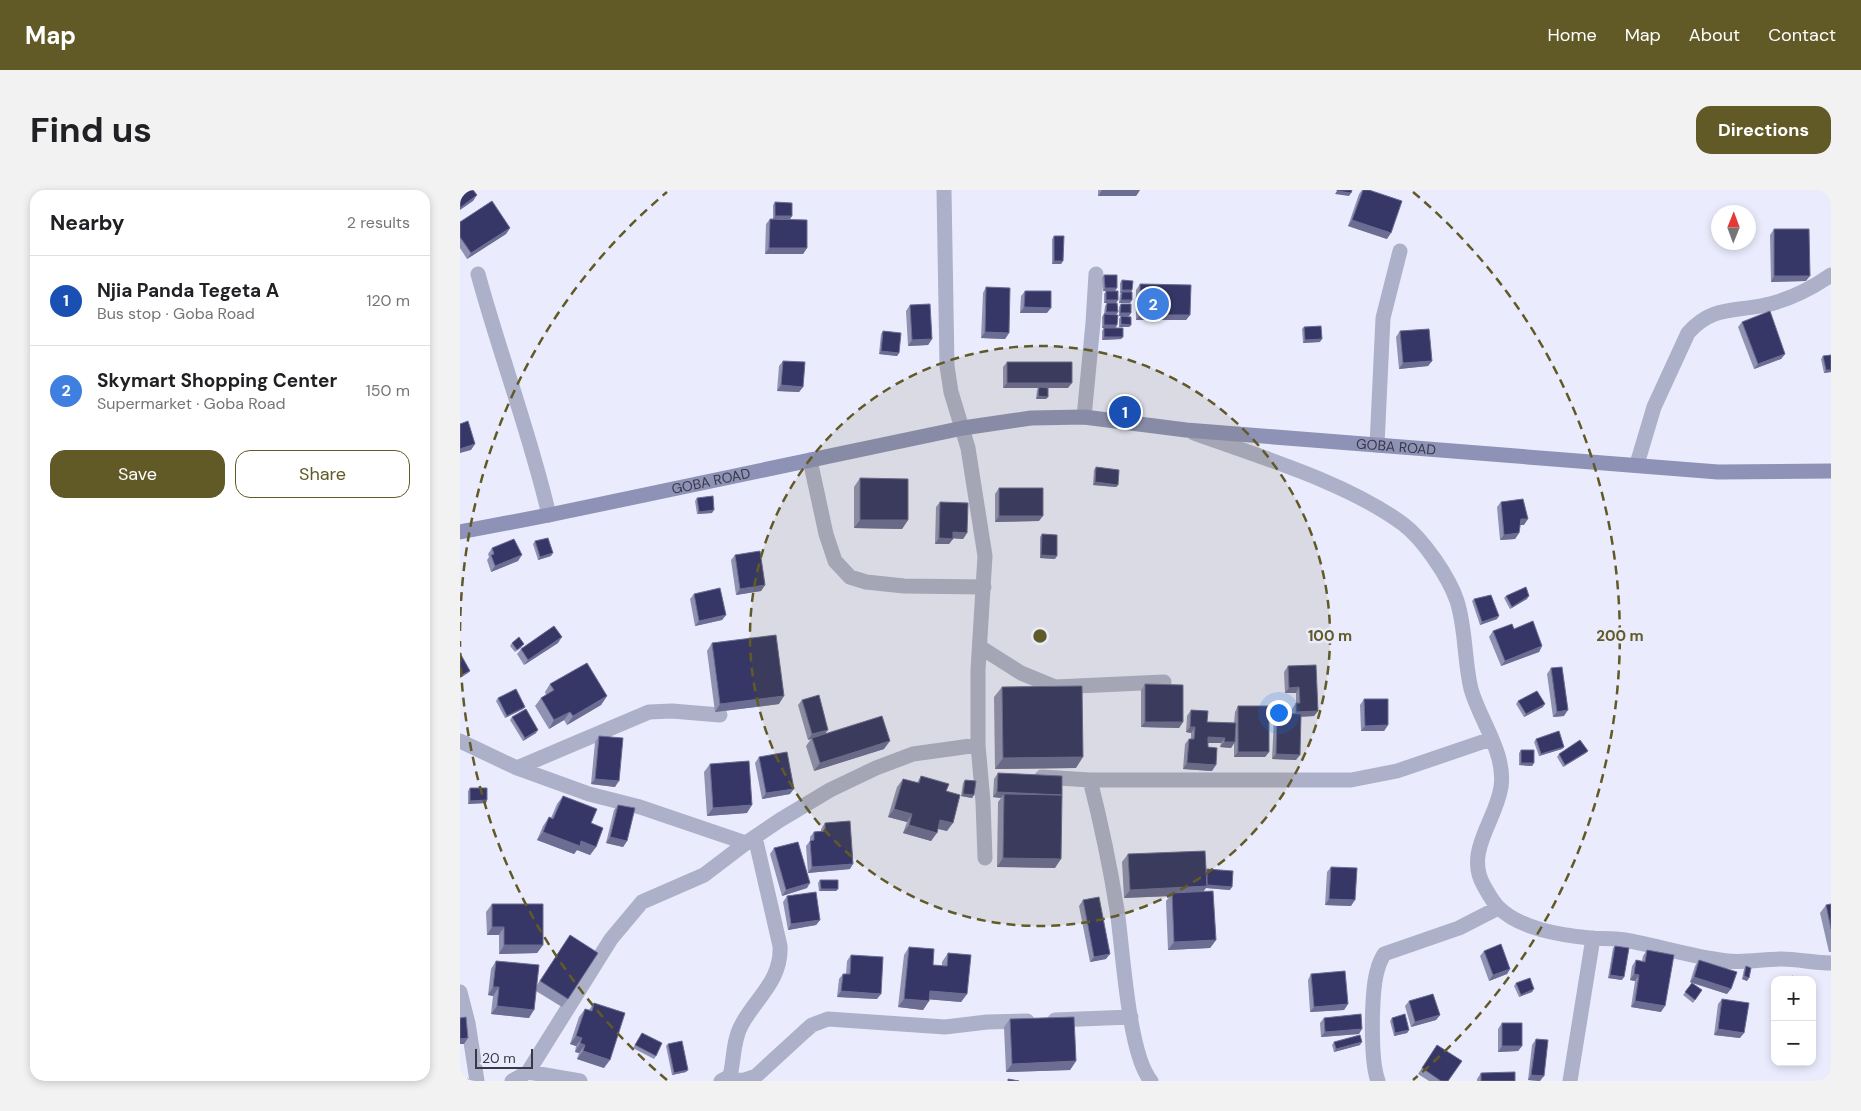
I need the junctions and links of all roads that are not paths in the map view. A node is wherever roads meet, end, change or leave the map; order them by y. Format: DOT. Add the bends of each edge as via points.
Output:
graph roads {
  1 [pos="944,190"];
  2 [pos="1400,251"];
  3 [pos="478,274"];
  4 [pos="1096,274"];
  5 [pos="1831,275"];
  6 [pos="1084,417"];
  7 [pos="963,428"];
  8 [pos="1186,430"];
  9 [pos="1377,445"];
  10 [pos="810,460"];
  11 [pos="1637,464"];
  12 [pos="1831,471"];
  13 [pos="549,515"];
  14 [pos="460,532"];
  15 [pos="984,587"];
  16 [pos="980,647"];
  17 [pos="1164,682"];
  18 [pos="720,715"];
  19 [pos="1491,739"];
  20 [pos="460,741"];
  21 [pos="978,745"];
  22 [pos="517,768"];
  23 [pos="1030,776"];
  24 [pos="1090,780"];
  25 [pos="751,840"];
  26 [pos="984,858"];
  27 [pos="1498,908"];
  28 [pos="1593,938"];
  29 [pos="1831,963"];
  30 [pos="460,992"];
  31 [pos="1131,1017"];
  32 [pos="528,1072"];
  33 [pos="476,1081"];
  34 [pos="512,1081"];
  35 [pos="580,1081"];
  36 [pos="723,1081"];
  37 [pos="1151,1081"];
  38 [pos="1378,1081"];
  39 [pos="1570,1081"];
  1 -- 7 [label="street" via="947,366 951,392"];
  2 -- 9 [label="street" via="1383,318"];
  3 -- 13 [label="street" via="540,475"];
  4 -- 6 [label="street"];
  5 -- 11 [label="street" via="1811,289 1767,305 1714,314 1696,324 1688,333 1654,408"];
  6 -- 7 [label="main road, GOBA ROAD" via="1031,418"];
  6 -- 8 [label="main road, GOBA ROAD"];
  7 -- 10 [label="main road, GOBA ROAD"];
  7 -- 15 [label="street" via="979,510 985,556"];
  8 -- 9 [label="main road, GOBA ROAD"];
  8 -- 19 [label="street" via="1327,483 1385,513 1412,533 1447,580 1457,600 1470,686"];
  9 -- 11 [label="main road, GOBA ROAD"];
  10 -- 13 [label="main road, GOBA ROAD"];
  10 -- 15 [label="street" via="835,561 850,577 904,586"];
  11 -- 12 [label="main road, GOBA ROAD" via="1718,472"];
  13 -- 14 [label="main road, GOBA ROAD"];
  15 -- 16 [label="street"];
  16 -- 17 [label="street" via="1020,672 1055,687"];
  16 -- 21 [label="street"];
  18 -- 22 [label="street" via="648,712"];
  19 -- 24 [label="street" via="1396,771 1351,780"];
  19 -- 27 [label="street" via="1502,782 1480,843 1477,869 1479,879"];
  20 -- 22 [label="street"];
  21 -- 25 [label="street" via="897,759 830,790"];
  21 -- 26 [label="street" via="986,774"];
  22 -- 25 [label="street" via="589,794"];
  23 -- 24 [label="street"];
  24 -- 31 [label="street" via="1117,911"];
  25 -- 32 [label="street" via="704,875 650,897 635,909 612,939"];
  25 -- 36 [label="street" via="780,954 772,980 741,1026 730,1076"];
  27 -- 28 [label="street" via="1536,927"];
  27 -- 38 [label="street" via="1459,928 1384,954 1377,969 1374,996 1374,1058"];
  28 -- 29 [label="street" via="1624,940 1726,961 1786,959"];
  28 -- 39 [label="street"];
  30 -- 33 [label="street"];
  31 -- 36 [label="street" via="987,1022 945,1027 828,1019 812,1025 756,1076"];
  31 -- 37 [label="street" via="1143,1068"];
  32 -- 34 [label="street"];
  32 -- 35 [label="street"];
}
